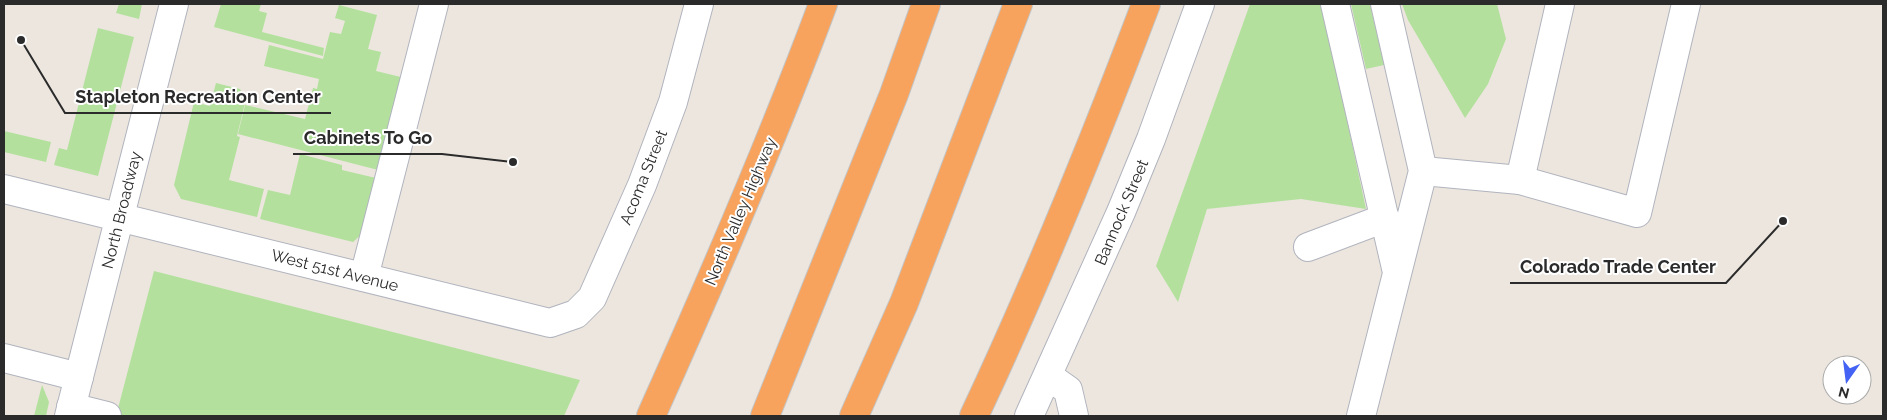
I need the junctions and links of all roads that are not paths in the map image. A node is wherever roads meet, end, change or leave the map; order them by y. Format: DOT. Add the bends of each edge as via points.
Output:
graph roads {
  1 [pos="174,4"];
  2 [pos="434,4"];
  3 [pos="699,4"];
  4 [pos="823,4"];
  5 [pos="926,4"];
  6 [pos="1018,4"];
  7 [pos="1146,4"];
  8 [pos="1200,4"];
  9 [pos="1335,4"];
  10 [pos="1385,4"];
  11 [pos="1560,4"];
  12 [pos="1686,4"];
  13 [pos="1423,171"];
  14 [pos="1520,180"];
  15 [pos="4,189"];
  16 [pos="120,217"];
  17 [pos="1385,218"];
  18 [pos="1308,247"];
  19 [pos="1398,273"];
  20 [pos="364,278"];
  21 [pos="550,323"];
  22 [pos="4,358"];
  23 [pos="1048,376"];
  24 [pos="79,377"];
  25 [pos="70,412"];
  26 [pos="107,416"];
  27 [pos="651,416"];
  28 [pos="765,416"];
  29 [pos="854,416"];
  30 [pos="974,416"];
  31 [pos="1029,416"];
  32 [pos="1074,416"];
  33 [pos="1361,416"];
  1 -- 16 [label="street, North Broadway"];
  2 -- 20 [label="street"];
  3 -- 21 [label="street, Acoma Street" via="673,102 642,185 592,298 576,314"];
  4 -- 27 [label="highway, North Valley Highway" via="795,81"];
  5 -- 28 [label="highway" via="894,94"];
  6 -- 29 [label="highway" via="904,303"];
  7 -- 30 [label="highway" via="1030,297"];
  8 -- 23 [label="street, Bannock Street" via="1122,212"];
  9 -- 17 [label="street"];
  10 -- 13 [label="street"];
  11 -- 14 [label="street"];
  12 -- 14 [label="street" via="1636,213"];
  13 -- 14 [label="street"];
  13 -- 19 [label="street"];
  15 -- 16 [label="street, West 51st Avenue"];
  16 -- 20 [label="street, West 51st Avenue"];
  16 -- 24 [label="street, North Broadway"];
  17 -- 18 [label="street"];
  17 -- 19 [label="street"];
  19 -- 33 [label="street"];
  20 -- 21 [label="street, West 51st Avenue"];
  22 -- 24 [label="street"];
  23 -- 31 [label="street, Bannock Street"];
  23 -- 32 [label="street" via="1068,390"];
  24 -- 25 [label="street, North Broadway"];
  25 -- 26 [label="street"];
}
